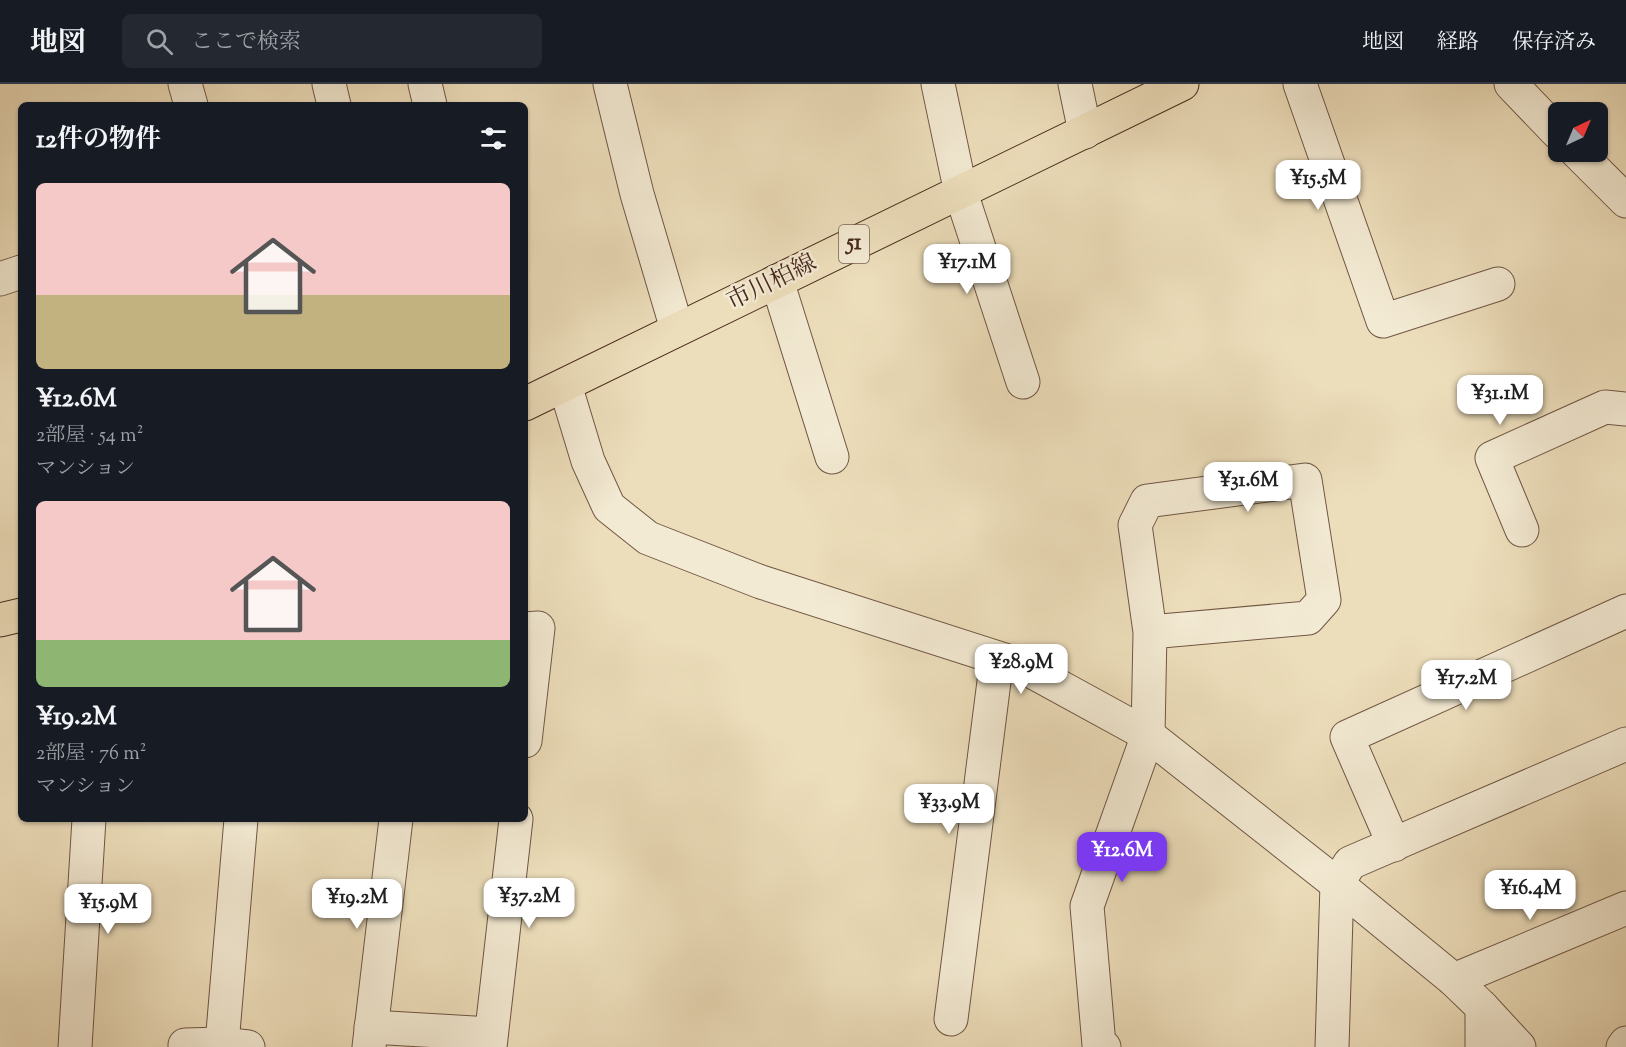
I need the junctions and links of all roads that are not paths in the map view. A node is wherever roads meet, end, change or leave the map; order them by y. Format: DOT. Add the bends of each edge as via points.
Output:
graph roads {
  1 [pos="186,84"];
  2 [pos="329,84"];
  3 [pos="425,84"];
  4 [pos="610,84"];
  5 [pos="938,84"];
  6 [pos="1075,84"];
  7 [pos="1182,84"];
  8 [pos="1300,84"];
  9 [pos="1511,84"];
  10 [pos="190,102"];
  11 [pos="333,102"];
  12 [pos="429,102"];
  13 [pos="1548,123"];
  14 [pos="1084,132"];
  15 [pos="1587,162"];
  16 [pos="961,193"];
  17 [pos="1626,201"];
  18 [pos="18,273"];
  19 [pos="0,279"];
  20 [pos="777,281"];
  21 [pos="1498,284"];
  22 [pos="677,329"];
  23 [pos="1023,382"];
  24 [pos="565,385"];
  25 [pos="528,403"];
  26 [pos="1626,409"];
  27 [pos="832,457"];
  28 [pos="1522,530"];
  29 [pos="1626,611"];
  30 [pos="18,616"];
  31 [pos="0,620"];
  32 [pos="528,629"];
  33 [pos="1150,632"];
  34 [pos="997,658"];
  35 [pos="528,715"];
  36 [pos="1148,735"];
  37 [pos="1626,744"];
  38 [pos="89,822"];
  39 [pos="241,822"];
  40 [pos="396,822"];
  41 [pos="516,822"];
  42 [pos="1394,845"];
  43 [pos="1337,884"];
  44 [pos="1626,908"];
  45 [pos="1454,980"];
  46 [pos="1482,1007"];
  47 [pos="951,1019"];
  48 [pos="370,1037"];
  49 [pos="490,1040"];
  50 [pos="1626,1043"];
  51 [pos="235,1046"];
  52 [pos="75,1047"];
  53 [pos="185,1047"];
  54 [pos="1104,1047"];
  55 [pos="1332,1047"];
  56 [pos="1482,1047"];
  57 [pos="1519,1047"];
  58 [pos="1623,1047"];
  1 -- 10 [label="street"];
  2 -- 11 [label="street"];
  3 -- 12 [label="street"];
  4 -- 22 [label="street"];
  5 -- 16 [label="street"];
  6 -- 14 [label="street"];
  7 -- 14 [label="main road, 市川柏線 / 51"];
  8 -- 21 [label="street" via="1383,321"];
  9 -- 13 [label="street"];
  14 -- 16 [label="main road, 市川柏線 / 51"];
  15 -- 17 [label="street"];
  16 -- 20 [label="main road, 市川柏線 / 51"];
  16 -- 23 [label="street"];
  18 -- 19 [label="street"];
  20 -- 22 [label="main road, 市川柏線 / 51"];
  20 -- 27 [label="street"];
  22 -- 24 [label="main road, 市川柏線 / 51"];
  24 -- 25 [label="main road, 市川柏線 / 51"];
  24 -- 34 [label="street" via="588,460 609,507 648,538 754,579"];
  26 -- 28 [label="street" via="1605,407 1492,458"];
  29 -- 42 [label="street" via="1347,736"];
  30 -- 31 [label="main road"];
  32 -- 35 [label="street" via="538,628"];
  33 -- 33 [label="street" via="1135,525 1147,501 1305,480 1324,600 1308,618"];
  33 -- 36 [label="street"];
  34 -- 36 [label="street" via="1020,665"];
  34 -- 47 [label="street"];
  36 -- 43 [label="street"];
  36 -- 54 [label="street" via="1087,906 1099,1045"];
  37 -- 42 [label="street"];
  38 -- 52 [label="street"];
  39 -- 51 [label="street"];
  40 -- 48 [label="street"];
  41 -- 49 [label="street"];
  42 -- 43 [label="street" via="1350,862"];
  43 -- 45 [label="street"];
  43 -- 55 [label="street"];
  44 -- 45 [label="street"];
  45 -- 46 [label="street"];
  46 -- 56 [label="street"];
  46 -- 57 [label="street"];
  48 -- 49 [label="street"];
  50 -- 58 [label="street"];
  51 -- 53 [label="street"];
}
